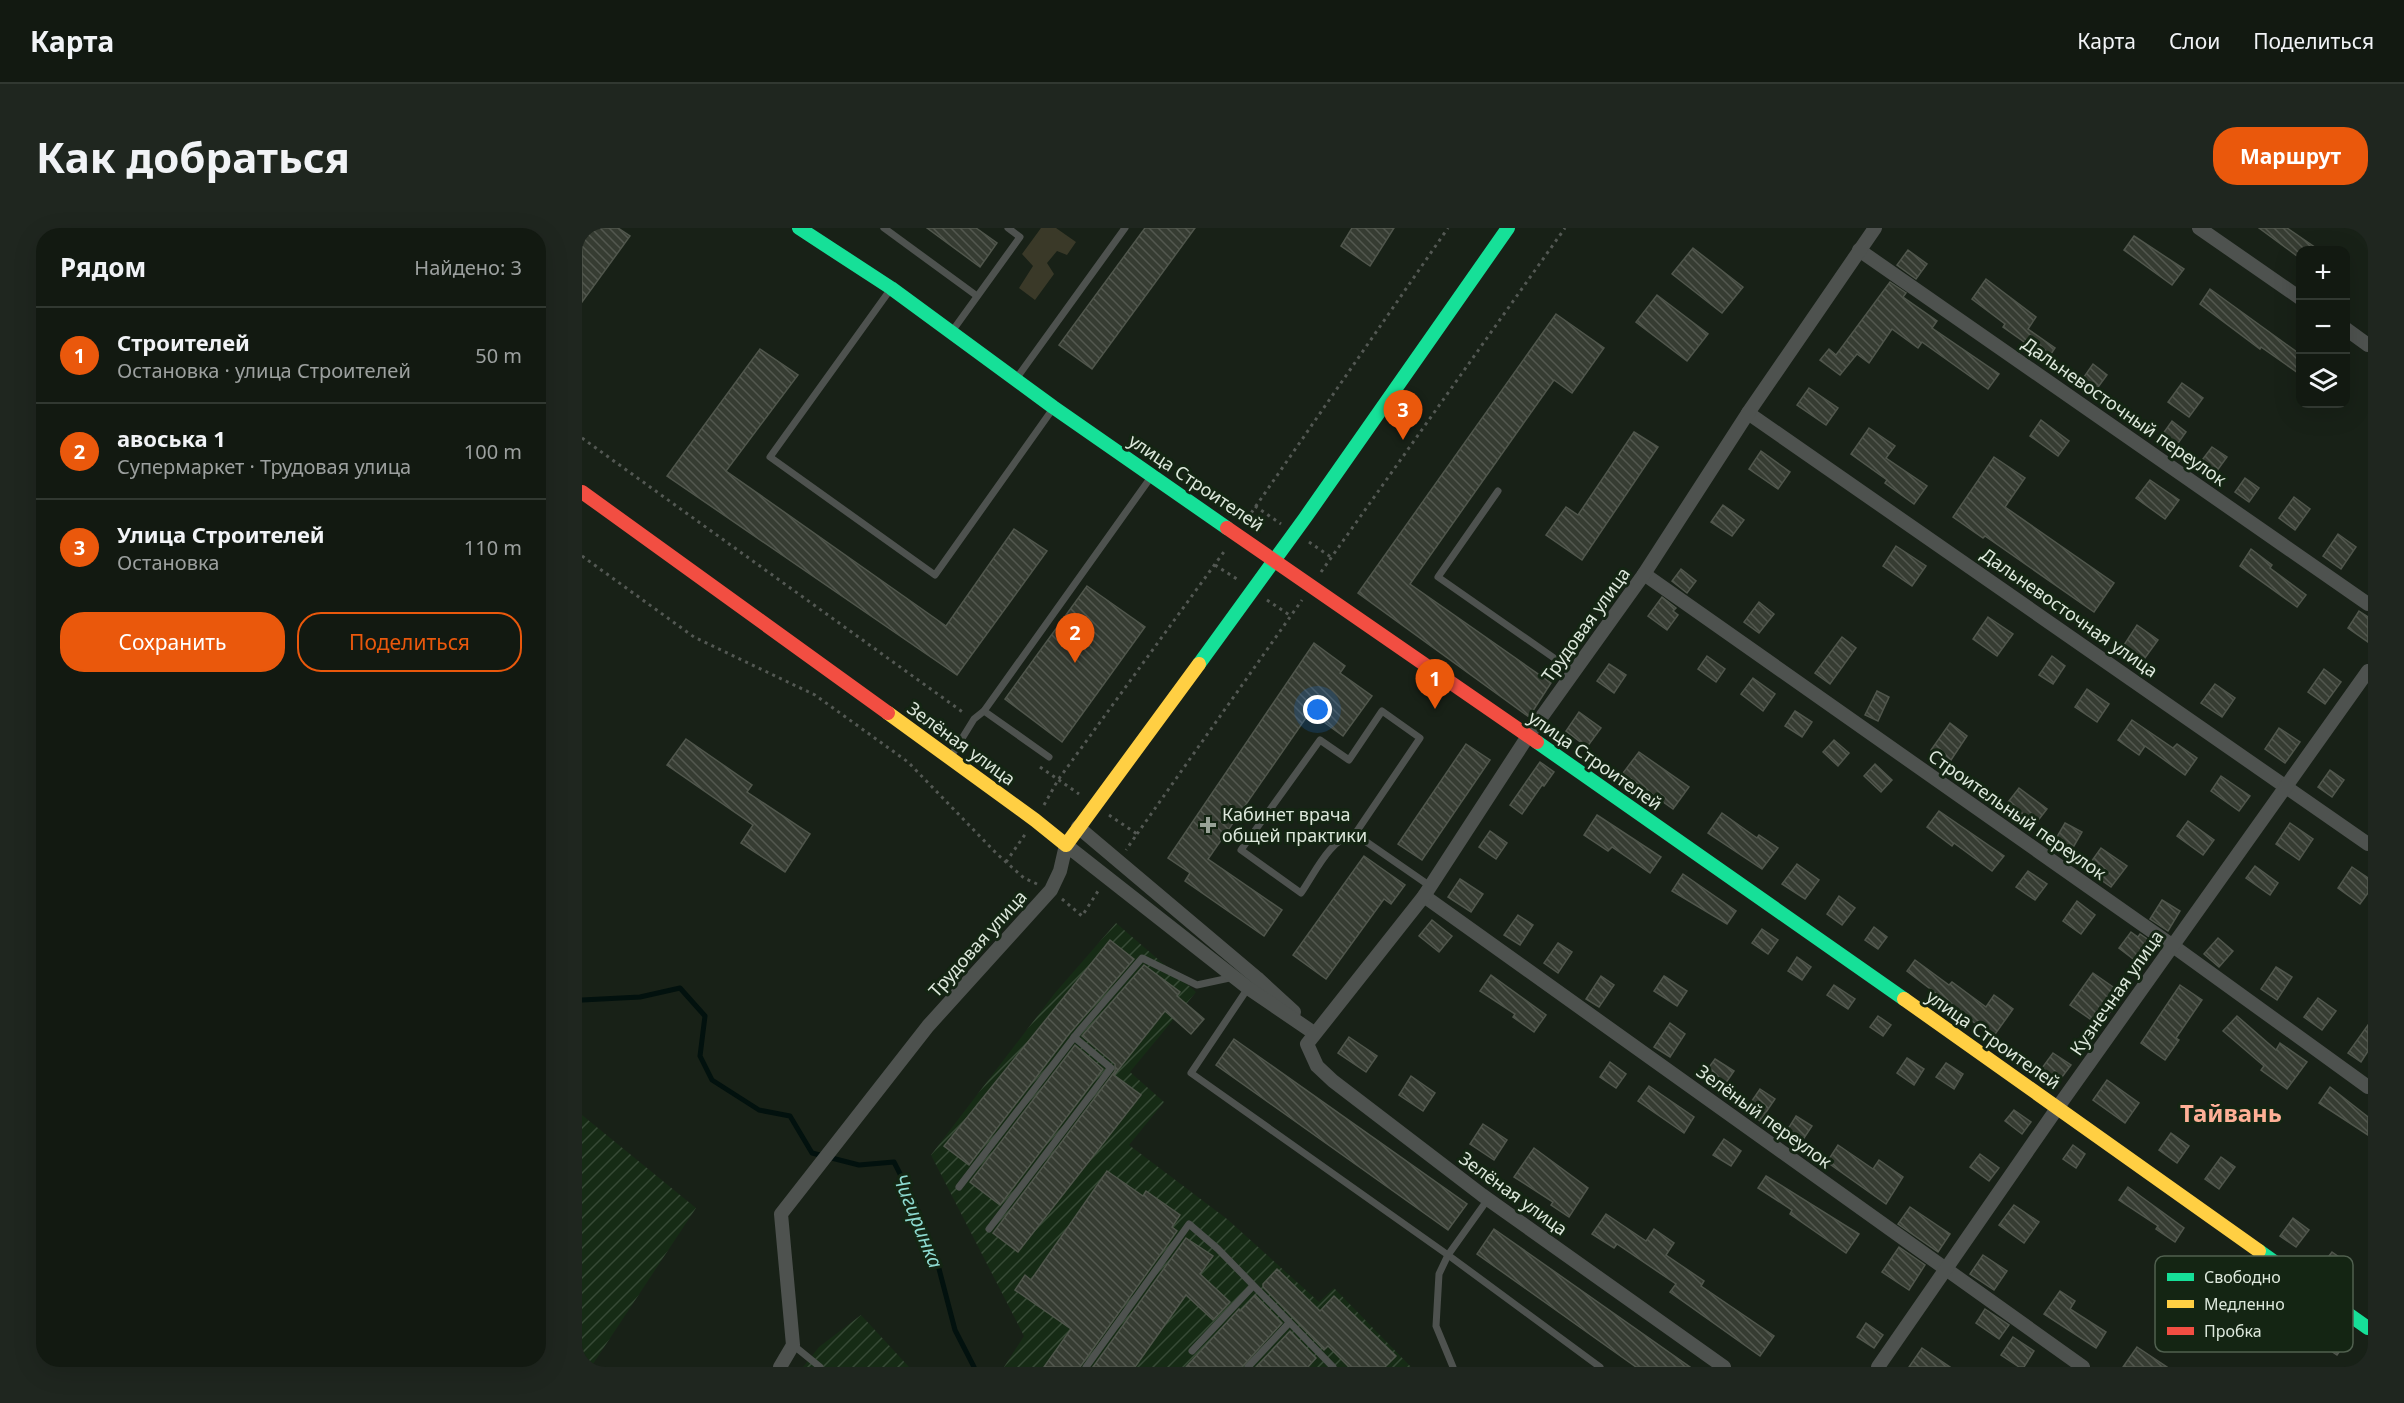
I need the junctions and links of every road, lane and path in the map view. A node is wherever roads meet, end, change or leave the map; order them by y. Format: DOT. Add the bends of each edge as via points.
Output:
graph roads {
  1 [pos="799,228"];
  2 [pos="884,228"];
  3 [pos="1008,228"];
  4 [pos="1125,228"];
  5 [pos="1508,228"];
  6 [pos="1564,228"];
  7 [pos="1875,228"];
  8 [pos="2199,228"];
  9 [pos="1859,250"];
  10 [pos="891,288"];
  11 [pos="2296,295"];
  12 [pos="977,296"];
  13 [pos="951,332"];
  14 [pos="2350,332"];
  15 [pos="2368,345"];
  16 [pos="1016,379"];
  17 [pos="1053,407"];
  18 [pos="1748,413"];
  19 [pos="582,438"];
  20 [pos="1152,475"];
  21 [pos="1498,491"];
  22 [pos="582,492"];
  23 [pos="582,556"];
  24 [pos="1276,560"];
  25 [pos="1644,574"];
  26 [pos="1312,585"];
  27 [pos="2368,604"];
  28 [pos="2368,671"];
  29 [pos="1574,672"];
  30 [pos="984,711"];
  31 [pos="974,719"];
  32 [pos="1528,736"];
  33 [pos="1049,757"];
  34 [pos="950,758"];
  35 [pos="1040,766"];
  36 [pos="2287,787"];
  37 [pos="1093,804"];
  38 [pos="1078,827"];
  39 [pos="1137,834"];
  40 [pos="1355,834"];
  41 [pos="1066,844"];
  42 [pos="2368,844"];
  43 [pos="1119,860"];
  44 [pos="1106,878"];
  45 [pos="1051,890"];
  46 [pos="1427,891"];
  47 [pos="2173,946"];
  48 [pos="1234,978"];
  49 [pos="1248,988"];
  50 [pos="1314,1033"];
  51 [pos="1074,1037"];
  52 [pos="2368,1087"];
  53 [pos="2058,1107"];
  54 [pos="959,1187"];
  55 [pos="1488,1199"];
  56 [pos="989,1229"];
  57 [pos="1448,1255"];
  58 [pos="2267,1256"];
  59 [pos="1946,1269"];
  60 [pos="1253,1286"];
  61 [pos="2353,1317"];
  62 [pos="1288,1323"];
  63 [pos="2368,1328"];
  64 [pos="793,1345"];
  65 [pos="1192,1351"];
  66 [pos="1327,1365"];
  67 [pos="780,1367"];
  68 [pos="820,1367"];
  69 [pos="1086,1367"];
  70 [pos="1248,1367"];
  71 [pos="1452,1367"];
  72 [pos="1600,1367"];
  73 [pos="1724,1367"];
  74 [pos="1878,1367"];
  75 [pos="2084,1367"];
  1 -- 10 [label="street, улица Строителей"];
  2 -- 12 [label="lane"];
  3 -- 12 [label="lane" via="1020,237"];
  4 -- 16 [label="lane"];
  5 -- 24 [label="street, Трудовая улица"];
  6 -- 26 [label="path"];
  7 -- 9 [label="street, Трудовая улица"];
  8 -- 11 [label="street"];
  9 -- 18 [label="street, Трудовая улица"];
  9 -- 27 [label="street, Дальневосточный переулок"];
  10 -- 13 [label="street, улица Строителей"];
  10 -- 17 [label="lane" via="770,457 935,575"];
  12 -- 13 [label="lane"];
  13 -- 16 [label="street, улица Строителей"];
  14 -- 15 [label="street"];
  16 -- 17 [label="street, улица Строителей"];
  17 -- 20 [label="street, улица Строителей"];
  18 -- 25 [label="street, Трудовая улица"];
  18 -- 36 [label="street, Дальневосточная улица"];
  19 -- 31 [label="path"];
  20 -- 24 [label="street, улица Строителей"];
  20 -- 30 [label="lane"];
  21 -- 29 [label="lane" via="1438,577"];
  22 -- 34 [label="street, Зелёная улица"];
  23 -- 45 [label="path" via="694,637 815,695 908,762 1024,878"];
  24 -- 26 [label="street, улица Строителей"];
  24 -- 37 [label="street, Трудовая улица"];
  25 -- 29 [label="street, Трудовая улица"];
  25 -- 47 [label="street, Строительный переулок"];
  26 -- 32 [label="street, улица Строителей"];
  26 -- 39 [label="path"];
  28 -- 36 [label="street, Кузнечная улица"];
  29 -- 32 [label="street, Трудовая улица"];
  30 -- 31 [label="lane"];
  30 -- 33 [label="lane"];
  31 -- 34 [label="lane"];
  32 -- 46 [label="street, Трудовая улица"];
  32 -- 53 [label="street, улица Строителей"];
  34 -- 41 [label="street, Зелёная улица"];
  35 -- 37 [label="path"];
  36 -- 42 [label="street, Дальневосточная улица"];
  36 -- 47 [label="street, Кузнечная улица"];
  37 -- 38 [label="street, Трудовая улица"];
  37 -- 39 [label="path"];
  38 -- 41 [label="street, Трудовая улица"];
  38 -- 43 [label="street"];
  39 -- 43 [label="path"];
  40 -- 40 [label="lane" via="1335,844 1301,893 1241,849 1320,740 1349,760 1383,711 1420,738"];
  40 -- 46 [label="lane"];
  41 -- 44 [label="street, Зелёная улица"];
  41 -- 45 [label="street, Трудовая улица"];
  43 -- 50 [label="street" via="1257,978"];
  44 -- 45 [label="path" via="1082,916"];
  44 -- 48 [label="street, Зелёная улица"];
  45 -- 64 [label="street, Трудовая улица" via="928,1026 781,1214"];
  46 -- 50 [label="street, Трудовая улица"];
  46 -- 59 [label="street, Зелёный переулок"];
  47 -- 52 [label="street, Строительный переулок"];
  47 -- 53 [label="street, Кузнечная улица"];
  48 -- 49 [label="street, Зелёная улица"];
  48 -- 51 [label="lane" via="1197,985 1142,958"];
  49 -- 50 [label="street, Зелёная улица"];
  49 -- 57 [label="lane" via="1191,1073"];
  50 -- 55 [label="street, Зелёная улица" via="1307,1044 1317,1066"];
  51 -- 54 [label="lane"];
  51 -- 56 [label="lane" via="1111,1068"];
  53 -- 58 [label="street, улица Строителей"];
  53 -- 59 [label="street, Кузнечная улица"];
  55 -- 57 [label="lane"];
  55 -- 73 [label="street, Зелёная улица"];
  57 -- 71 [label="lane" via="1439,1274 1436,1326"];
  57 -- 72 [label="lane"];
  59 -- 74 [label="street, Кузнечная улица"];
  59 -- 75 [label="street, Зелёный переулок"];
  60 -- 62 [label="lane"];
  60 -- 65 [label="lane"];
  60 -- 69 [label="lane" via="1189,1224"];
  61 -- 63 [label="street, улица Строителей"];
  62 -- 66 [label="lane"];
  62 -- 70 [label="lane"];
  64 -- 67 [label="street"];
  64 -- 68 [label="lane"];
}
